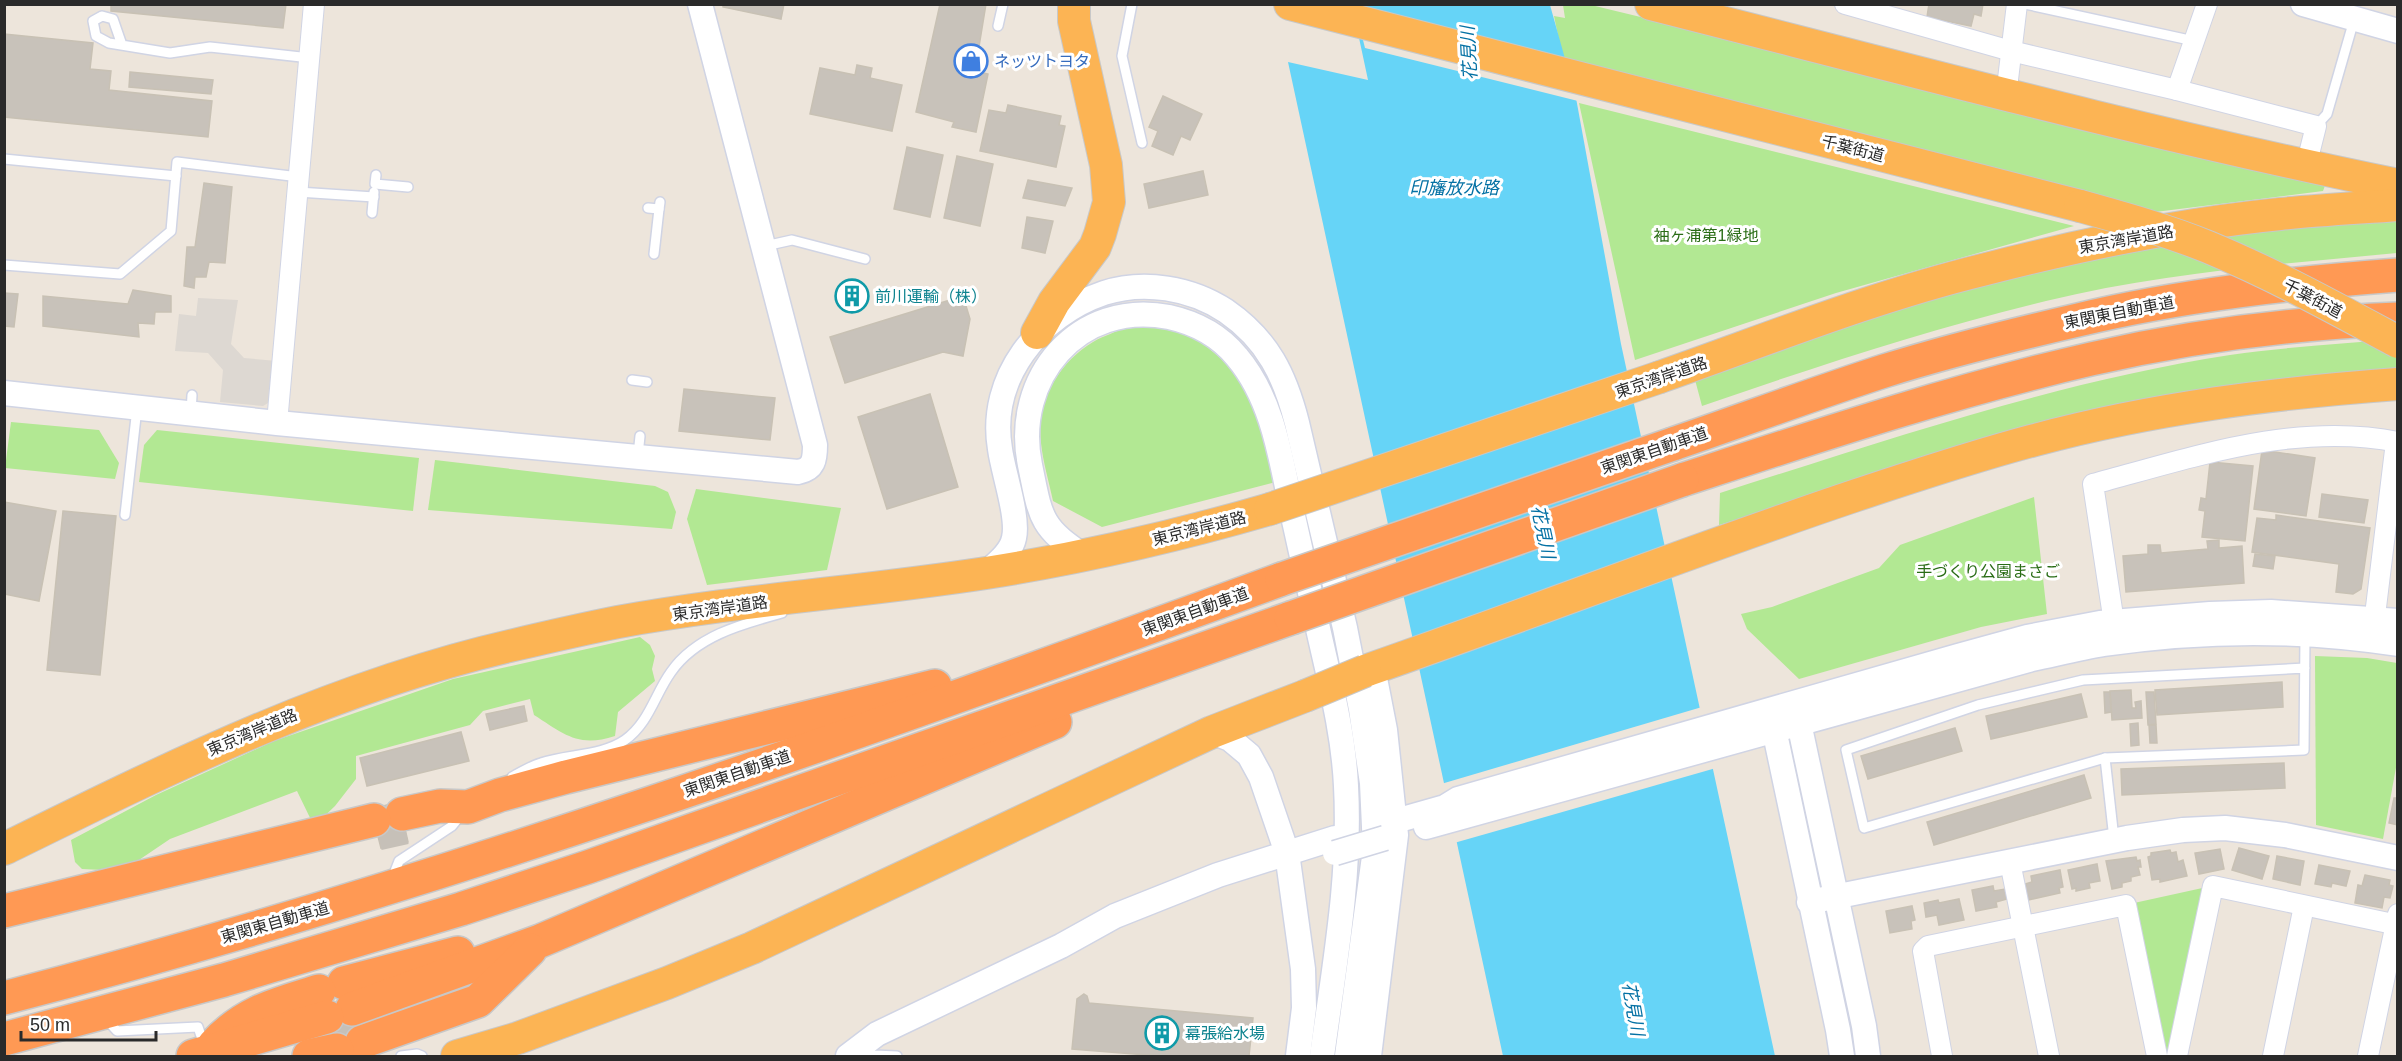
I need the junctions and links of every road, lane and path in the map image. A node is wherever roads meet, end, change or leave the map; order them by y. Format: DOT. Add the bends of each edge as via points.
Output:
graph roads {
  1 [pos="314,4"];
  2 [pos="700,4"];
  3 [pos="1003,4"];
  4 [pos="1074,4"];
  5 [pos="1131,4"];
  6 [pos="1290,4"];
  7 [pos="1651,4"];
  8 [pos="1845,4"];
  9 [pos="2017,4"];
  10 [pos="2025,4"];
  11 [pos="2207,4"];
  12 [pos="2303,4"];
  13 [pos="2354,20"];
  14 [pos="998,26"];
  15 [pos="2397,31"];
  16 [pos="2194,40"];
  17 [pos="122,45"];
  18 [pos="2012,51"];
  19 [pos="310,58"];
  20 [pos="2177,90"];
  21 [pos="2006,96"];
  22 [pos="2316,126"];
  23 [pos="1142,143"];
  24 [pos="4,159"];
  25 [pos="2306,166"];
  26 [pos="176,176"];
  27 [pos="298,185"];
  28 [pos="2397,185"];
  29 [pos="408,187"];
  30 [pos="374,197"];
  31 [pos="2397,205"];
  32 [pos="648,208"];
  33 [pos="372,213"];
  34 [pos="763,247"];
  35 [pos="654,254"];
  36 [pos="865,259"];
  37 [pos="4,265"];
  38 [pos="2397,275"];
  39 [pos="2397,319"];
  40 [pos="1037,333"];
  41 [pos="2397,342"];
  42 [pos="632,380"];
  43 [pos="647,381"];
  44 [pos="2397,384"];
  45 [pos="4,393"];
  46 [pos="136,408"];
  47 [pos="277,423"];
  48 [pos="2397,442"];
  49 [pos="125,515"];
  50 [pos="2391,542"];
  51 [pos="1083,555"];
  52 [pos="986,573"];
  53 [pos="798,597"];
  54 [pos="2382,627"];
  55 [pos="2115,632"];
  56 [pos="2305,635"];
  57 [pos="1233,639"];
  58 [pos="2397,644"];
  59 [pos="1046,666"];
  60 [pos="1374,668"];
  61 [pos="2305,668"];
  62 [pos="1797,712"];
  63 [pos="1772,719"];
  64 [pos="1212,732"];
  65 [pos="2105,758"];
  66 [pos="500,795"];
  67 [pos="468,807"];
  68 [pos="1391,830"];
  69 [pos="2114,840"];
  70 [pos="4,849"];
  71 [pos="2397,858"];
  72 [pos="1288,860"];
  73 [pos="2010,862"];
  74 [pos="389,887"];
  75 [pos="1836,896"];
  76 [pos="1809,902"];
  77 [pos="2304,906"];
  78 [pos="4,911"];
  79 [pos="2397,921"];
  80 [pos="2023,925"];
  81 [pos="540,941"];
  82 [pos="4,998"];
  83 [pos="101,1013"];
  84 [pos="338,1019"];
  85 [pos="4,1039"];
  86 [pos="853,1052"];
  87 [pos="208,1055"];
  88 [pos="401,1056"];
  89 [pos="422,1056"];
  90 [pos="458,1056"];
  91 [pos="897,1056"];
  92 [pos="1298,1056"];
  93 [pos="1322,1056"];
  94 [pos="1347,1056"];
  95 [pos="1369,1056"];
  96 [pos="1842,1056"];
  97 [pos="1868,1056"];
  98 [pos="1942,1056"];
  99 [pos="2049,1056"];
  100 [pos="2157,1056"];
  101 [pos="2177,1056"];
  102 [pos="2273,1056"];
  103 [pos="2368,1056"];
  1 -- 19 [label="street"];
  2 -- 34 [label="street"];
  3 -- 14 [label="lane"];
  4 -- 40 [label="highway" via="1074,21 1106,165 1109,202 1095,246 1054,302"];
  5 -- 23 [label="lane" via="1122,56"];
  6 -- 41 [label="highway, 千葉街道, bridge" via="2128,219 2206,246"];
  7 -- 21 [label="highway"];
  8 -- 18 [label="street"];
  9 -- 18 [label="street"];
  10 -- 16 [label="lane"];
  11 -- 16 [label="street"];
  12 -- 13 [label="street"];
  13 -- 15 [label="street"];
  13 -- 22 [label="lane" via="2327,114"];
  16 -- 20 [label="street"];
  17 -- 19 [label="lane" via="170,53 210,47"];
  18 -- 20 [label="street"];
  18 -- 21 [label="street"];
  19 -- 27 [label="street"];
  20 -- 22 [label="street"];
  21 -- 25 [label="highway"];
  22 -- 25 [label="street"];
  24 -- 26 [label="lane"];
  25 -- 28 [label="highway"];
  26 -- 27 [label="lane" via="177,162"];
  26 -- 37 [label="lane" via="171,231 120,274"];
  27 -- 30 [label="lane"];
  27 -- 47 [label="street"];
  29 -- 30 [label="lane" via="375,180"];
  30 -- 33 [label="lane"];
  31 -- 51 [label="highway, 東京湾岸道路, bridge" via="2217,222 2088,245 1980,270 1880,299 1270,510 1189,533"];
  32 -- 35 [label="lane" via="659,206"];
  34 -- 36 [label="lane" via="792,240"];
  34 -- 47 [label="street" via="815,445 813,464 807,470 798,472 639,447"];
  38 -- 59 [label="highway, 東関東自動車道, bridge" via="2197,297 2079,319 1884,371 1282,579"];
  39 -- 57 [label="highway, bridge" via="2281,327 2178,342 2093,358 1929,401 1682,480"];
  40 -- 52 [label="street" via="1013,369 999,416 999,446 1014,538 1004,557"];
  40 -- 94 [label="street" via="1082,302 1114,290 1177,290 1210,303 1242,323 1267,349 1288,389 1345,628 1372,783 1375,849"];
  42 -- 43 [label="lane"];
  44 -- 60 [label="highway" via="2218,401 2067,432 1953,463 1726,538"];
  45 -- 46 [label="street"];
  46 -- 47 [label="street" via="192,404"];
  46 -- 49 [label="lane"];
  48 -- 50 [label="street"];
  48 -- 55 [label="street" via="2359,435 2286,439 2203,455 2093,484"];
  50 -- 54 [label="street"];
  51 -- 52 [label="highway, 東京湾岸道路"];
  51 -- 93 [label="street" via="1057,538 1039,506 1026,429 1039,380 1067,344 1086,330 1120,316 1149,315 1193,324 1223,342 1236,356 1266,407 1336,709 1346,783 1346,876"];
  52 -- 53 [label="highway, 東京湾岸道路"];
  53 -- 66 [label="lane" via="785,612 718,634 688,651 670,672 640,726 624,741 539,763 513,777"];
  53 -- 70 [label="highway, 東京湾岸道路" via="618,622 510,645 415,672 249,732"];
  54 -- 55 [label="street" via="2271,612"];
  54 -- 56 [label="street"];
  54 -- 58 [label="street"];
  55 -- 56 [label="street"];
  55 -- 62 [label="street" via="2027,637"];
  56 -- 61 [label="lane"];
  57 -- 81 [label="highway" via="1197,662"];
  57 -- 83 [label="highway" via="461,909"];
  59 -- 66 [label="highway" via="1016,666 982,674"];
  59 -- 74 [label="highway, 東関東自動車道" via="834,741"];
  60 -- 64 [label="highway, bridge"];
  60 -- 68 [label="street" via="1385,730"];
  61 -- 65 [label="lane" via="2304,750"];
  61 -- 65 [label="lane" via="2083,680 1978,705 1846,750 1864,828"];
  62 -- 63 [label="street"];
  62 -- 75 [label="street"];
  63 -- 68 [label="street"];
  63 -- 76 [label="street"];
  64 -- 72 [label="street" via="1230,739 1249,755 1261,777"];
  64 -- 90 [label="highway" via="752,948 657,987"];
  65 -- 69 [label="lane"];
  66 -- 67 [label="highway"];
  67 -- 74 [label="lane" via="452,826 399,861"];
  67 -- 78 [label="highway" via="440,806 390,824 256,850"];
  68 -- 72 [label="street, bridge"];
  68 -- 95 [label="street"];
  69 -- 71 [label="street" via="2225,828 2285,835"];
  69 -- 73 [label="street"];
  72 -- 86 [label="street" via="1061,946 877,1034"];
  72 -- 92 [label="street" via="1303,978"];
  73 -- 75 [label="street"];
  73 -- 80 [label="street"];
  74 -- 82 [label="highway, 東関東自動車道"];
  75 -- 76 [label="street"];
  75 -- 97 [label="street"];
  76 -- 96 [label="street"];
  77 -- 79 [label="street"];
  77 -- 101 [label="street" via="2212,885"];
  77 -- 102 [label="street"];
  79 -- 103 [label="street"];
  80 -- 98 [label="street" via="1928,946 1923,951"];
  80 -- 99 [label="street"];
  80 -- 100 [label="street" via="2126,905"];
  81 -- 84 [label="highway" via="470,968 414,978"];
  81 -- 84 [label="highway" via="473,983"];
  81 -- 84 [label="highway" via="411,964"];
  83 -- 85 [label="highway"];
  83 -- 87 [label="lane" via="117,1031 198,1028"];
  84 -- 87 [label="highway" via="268,1050"];
  84 -- 87 [label="highway" via="256,1011 222,1036"];
  86 -- 91 [label="lane"];
  88 -- 89 [label="lane"];
}
